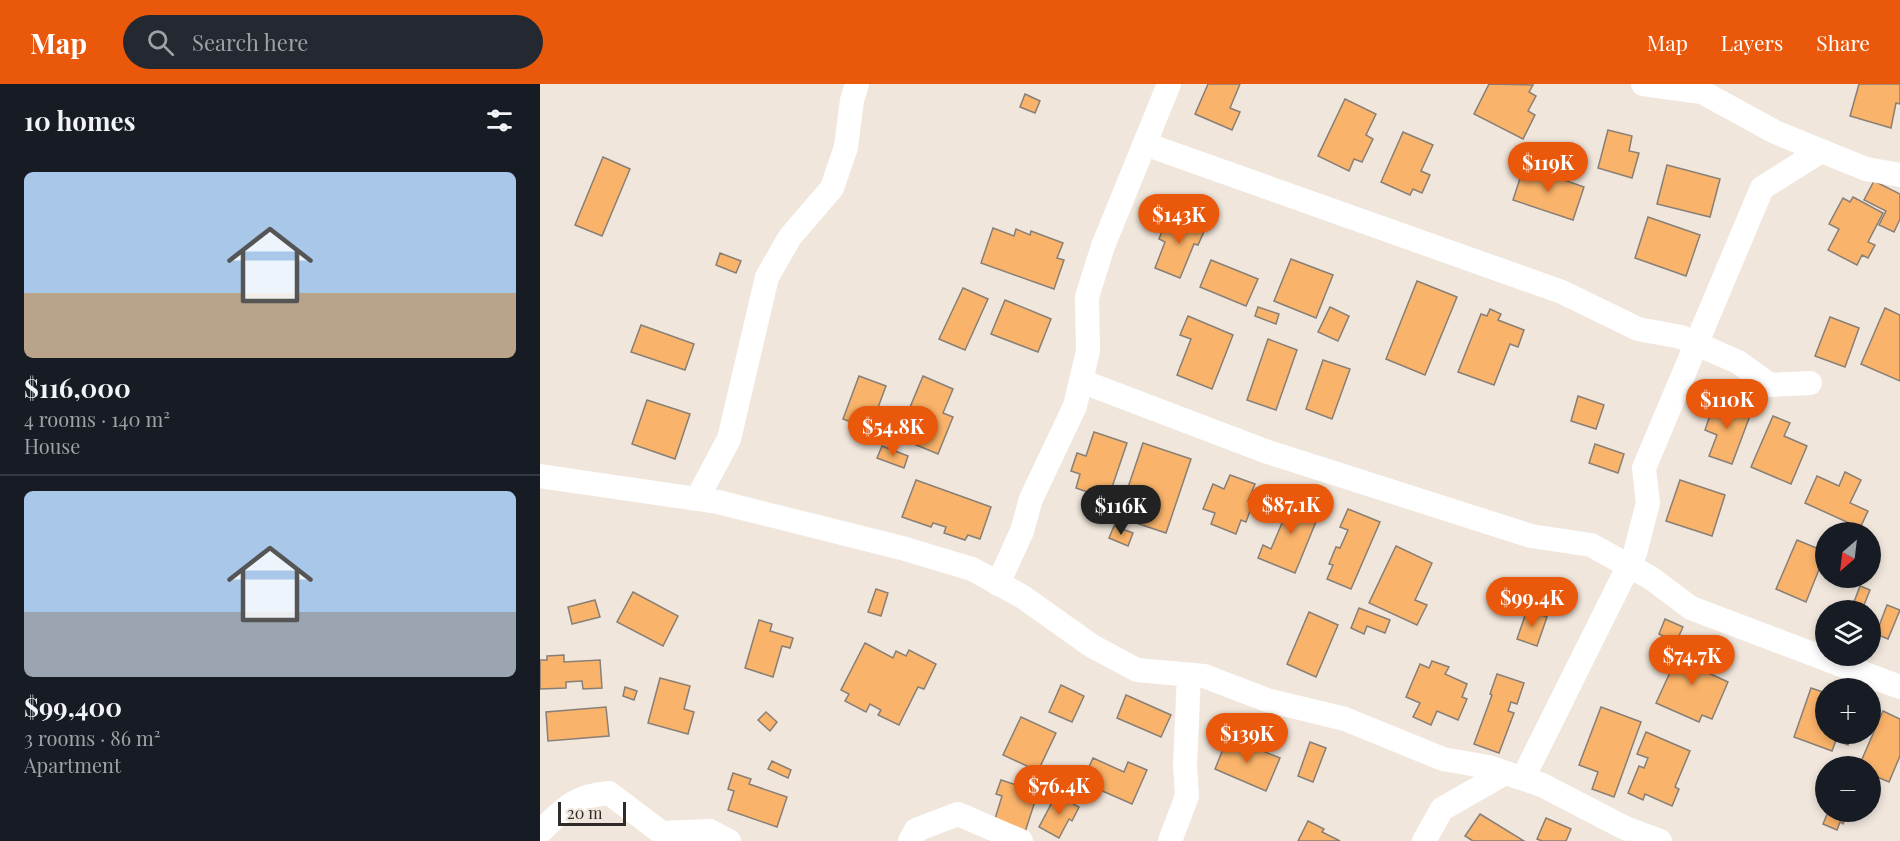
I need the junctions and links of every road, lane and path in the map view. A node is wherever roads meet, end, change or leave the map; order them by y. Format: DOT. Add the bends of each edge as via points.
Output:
graph roads {
  1 [pos="857,84"];
  2 [pos="1169,84"];
  3 [pos="1643,84"];
  4 [pos="1145,144"];
  5 [pos="1821,151"];
  6 [pos="1900,175"];
  7 [pos="1697,344"];
  8 [pos="1081,381"];
  9 [pos="1810,383"];
  10 [pos="540,476"];
  11 [pos="697,499"];
  12 [pos="1628,566"];
  13 [pos="998,584"];
  14 [pos="1189,675"];
  15 [pos="1900,687"];
  16 [pos="1514,776"];
  17 [pos="540,832"];
  18 [pos="729,841"];
  19 [pos="910,841"];
  20 [pos="1021,841"];
  21 [pos="1170,841"];
  22 [pos="1424,841"];
  23 [pos="1660,841"];
  1 -- 11 [label="street" via="846,147 832,188 790,237 767,277 729,439"];
  2 -- 4 [label="street"];
  3 -- 5 [label="street" via="1701,92 1775,132"];
  4 -- 7 [label="street" via="1562,292 1638,328"];
  4 -- 8 [label="street" via="1103,246 1087,297 1088,351"];
  5 -- 6 [label="street" via="1866,169"];
  5 -- 7 [label="street" via="1762,188"];
  7 -- 9 [label="street" via="1738,362 1770,385"];
  7 -- 12 [label="street" via="1644,468 1648,503"];
  8 -- 12 [label="street" via="1265,451 1531,536 1591,545"];
  8 -- 13 [label="street" via="1075,406 1031,499 1022,531"];
  10 -- 11 [label="street"];
  11 -- 13 [label="street" via="903,548 972,569"];
  12 -- 15 [label="street" via="1691,608"];
  12 -- 16 [label="street"];
  13 -- 14 [label="street" via="1092,646 1137,670"];
  14 -- 16 [label="street" via="1204,676 1267,700 1345,719 1443,759"];
  14 -- 21 [label="street" via="1187,796"];
  16 -- 22 [label="street" via="1442,809"];
  16 -- 23 [label="street" via="1542,785 1625,828"];
  17 -- 18 [label="street" via="568,806 590,795 609,793 662,833 710,831"];
  19 -- 20 [label="street" via="916,831 958,814"];
}
